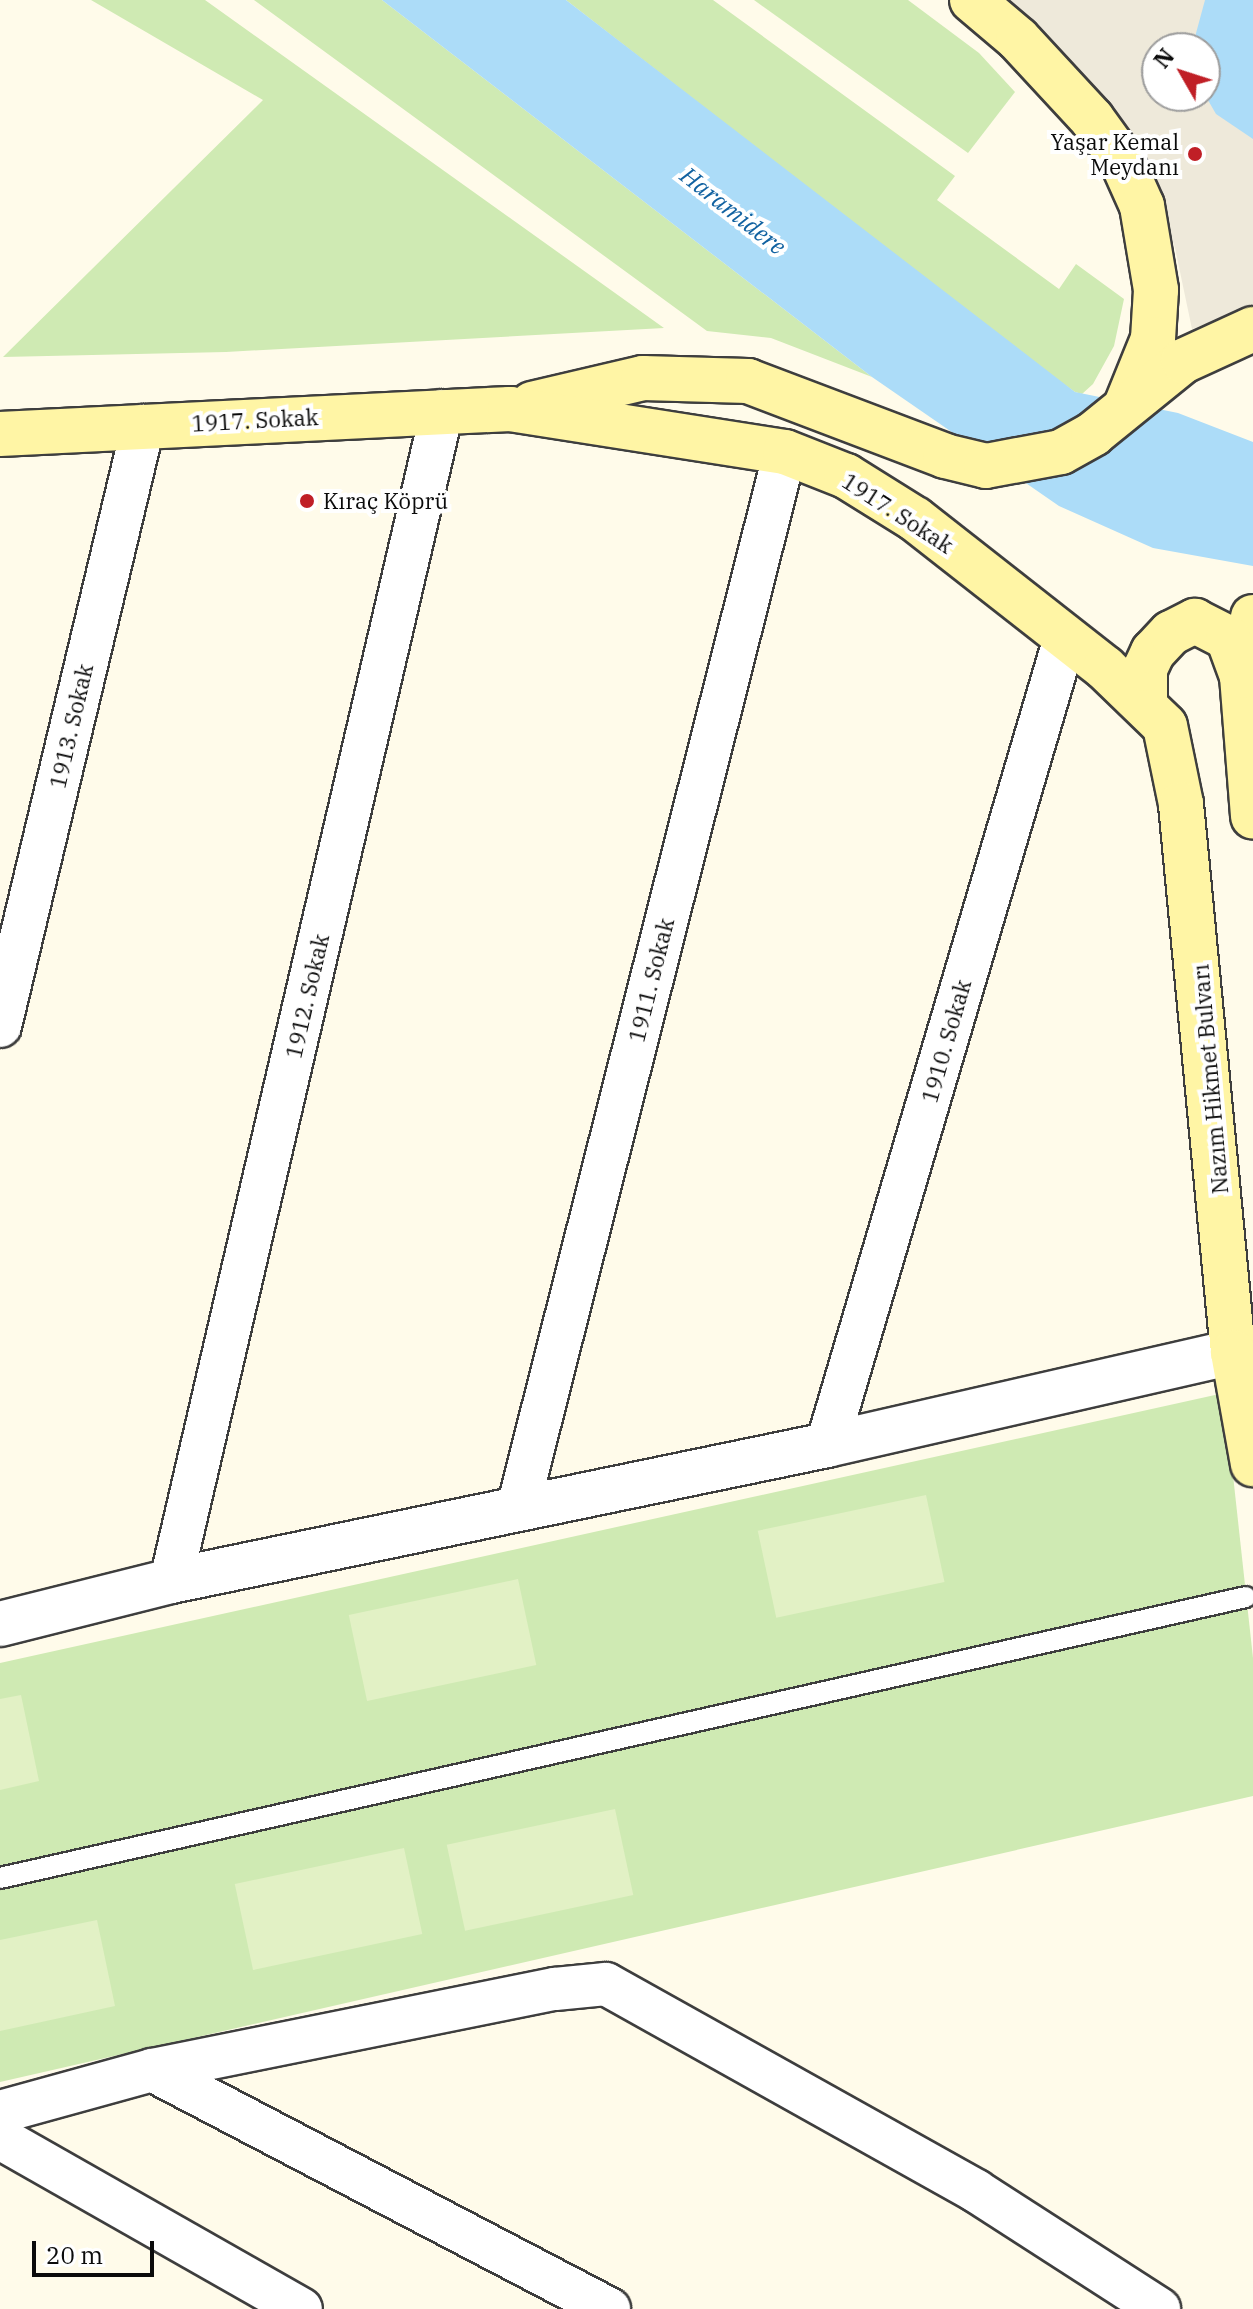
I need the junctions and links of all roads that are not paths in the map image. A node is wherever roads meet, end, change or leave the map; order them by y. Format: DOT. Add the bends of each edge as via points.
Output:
graph roads {
  1 [pos="972,0"];
  2 [pos="1253,329"];
  3 [pos="510,409"];
  4 [pos="442,411"];
  5 [pos="1122,412"];
  6 [pos="143,426"];
  7 [pos="0,434"];
  8 [pos="785,452"];
  9 [pos="1253,617"];
  10 [pos="1065,638"];
  11 [pos="1246,692"];
  12 [pos="1145,703"];
  13 [pos="1253,817"];
  14 [pos="0,1026"];
  15 [pos="1233,1352"];
  16 [pos="827,1445"];
  17 [pos="1253,1464"];
  18 [pos="518,1508"];
  19 [pos="171,1581"];
  20 [pos="1246,1597"];
  21 [pos="0,1624"];
  22 [pos="0,1878"];
  23 [pos="152,2070"];
  24 [pos="0,2112"];
  25 [pos="0,2138"];
  26 [pos="301,2309"];
  27 [pos="609,2309"];
  28 [pos="1159,2309"];
  1 -- 5 [label="main road" via="1018,39 1092,119 1121,159 1142,206 1156,290 1153,339"];
  2 -- 5 [label="main road, 1917. Sokak" via="1183,361"];
  3 -- 4 [label="main road, 1917. Sokak"];
  3 -- 5 [label="main road, 1917. Sokak" via="643,378 748,381 945,456 986,466 1061,452"];
  3 -- 8 [label="main road, 1917. Sokak"];
  4 -- 6 [label="main road, 1917. Sokak"];
  4 -- 19 [label="street, 1912. Sokak"];
  6 -- 7 [label="main road, 1917. Sokak"];
  6 -- 14 [label="street, 1913. Sokak"];
  8 -- 10 [label="main road, 1917. Sokak" via="846,476 915,519"];
  8 -- 18 [label="street, 1911. Sokak"];
  9 -- 11 [label="main road"];
  10 -- 12 [label="main road, 1917. Sokak"];
  10 -- 16 [label="street, 1910. Sokak"];
  11 -- 12 [label="main road" via="1228,638 1195,621 1171,633 1153,652 1145,669"];
  11 -- 13 [label="main road"];
  12 -- 15 [label="main road, Nazım Hikmet Bulvarı" via="1165,726 1191,866"];
  15 -- 16 [label="street"];
  15 -- 17 [label="main road, Nazım Hikmet Bulvarı"];
  16 -- 18 [label="street"];
  18 -- 19 [label="street"];
  19 -- 21 [label="street"];
  20 -- 22 [label="lane"];
  23 -- 24 [label="street"];
  23 -- 27 [label="street"];
  23 -- 28 [label="street" via="555,1989 606,1984 976,2191"];
  25 -- 26 [label="street"];
}
